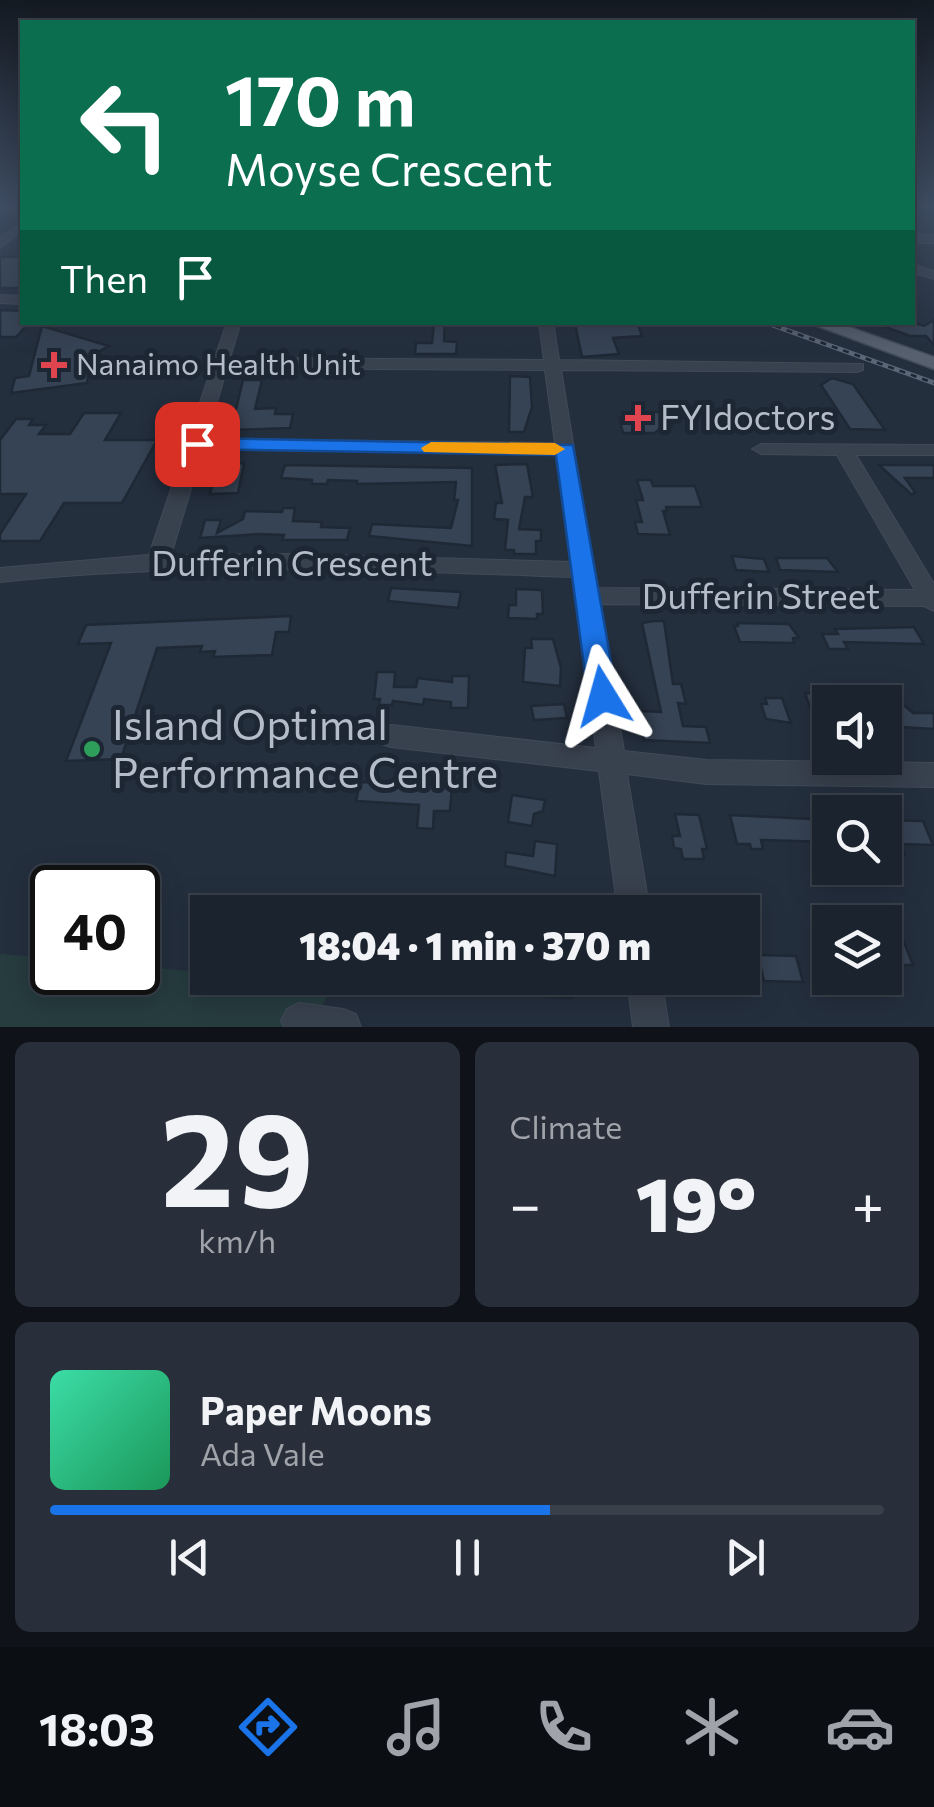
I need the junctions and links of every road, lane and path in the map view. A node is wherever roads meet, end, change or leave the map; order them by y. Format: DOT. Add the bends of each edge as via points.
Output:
graph roads {
  1 [pos="233,325"];
  2 [pos="546,325"];
  3 [pos="825,325"];
  4 [pos="844,325"];
  5 [pos="934,360"];
  6 [pos="224,362"];
  7 [pos="552,367"];
  8 [pos="856,367"];
  9 [pos="197,444"];
  10 [pos="566,449"];
  11 [pos="761,449"];
  12 [pos="843,449"];
  13 [pos="934,450"];
  14 [pos="158,561"];
  15 [pos="0,575"];
  16 [pos="586,583"];
  17 [pos="933,600"];
  18 [pos="391,736"];
  19 [pos="613,764"];
  20 [pos="934,775"];
  21 [pos="632,895"];
  22 [pos="646,995"];
  23 [pos="299,1022"];
  24 [pos="343,1027"];
  25 [pos="651,1027"];
  1 -- 6 [label="street"];
  2 -- 7 [label="street"];
  3 -- 5 [label="main road"];
  4 -- 5 [label="main road"];
  6 -- 7 [label="street"];
  6 -- 9 [label="street"];
  7 -- 8 [label="street"];
  7 -- 10 [label="street"];
  9 -- 10 [label="street"];
  9 -- 14 [label="street"];
  10 -- 16 [label="street"];
  11 -- 12 [label="street"];
  12 -- 13 [label="street"];
  12 -- 17 [label="street"];
  14 -- 15 [label="street, Dufferin Crescent"];
  14 -- 16 [label="street, Dufferin Crescent" via="269,558"];
  16 -- 17 [label="street, Dufferin Street"];
  16 -- 19 [label="street"];
  18 -- 19 [label="street"];
  19 -- 20 [label="street"];
  19 -- 21 [label="street"];
  22 -- 25 [label="street"];
  23 -- 24 [label="street"];
}
